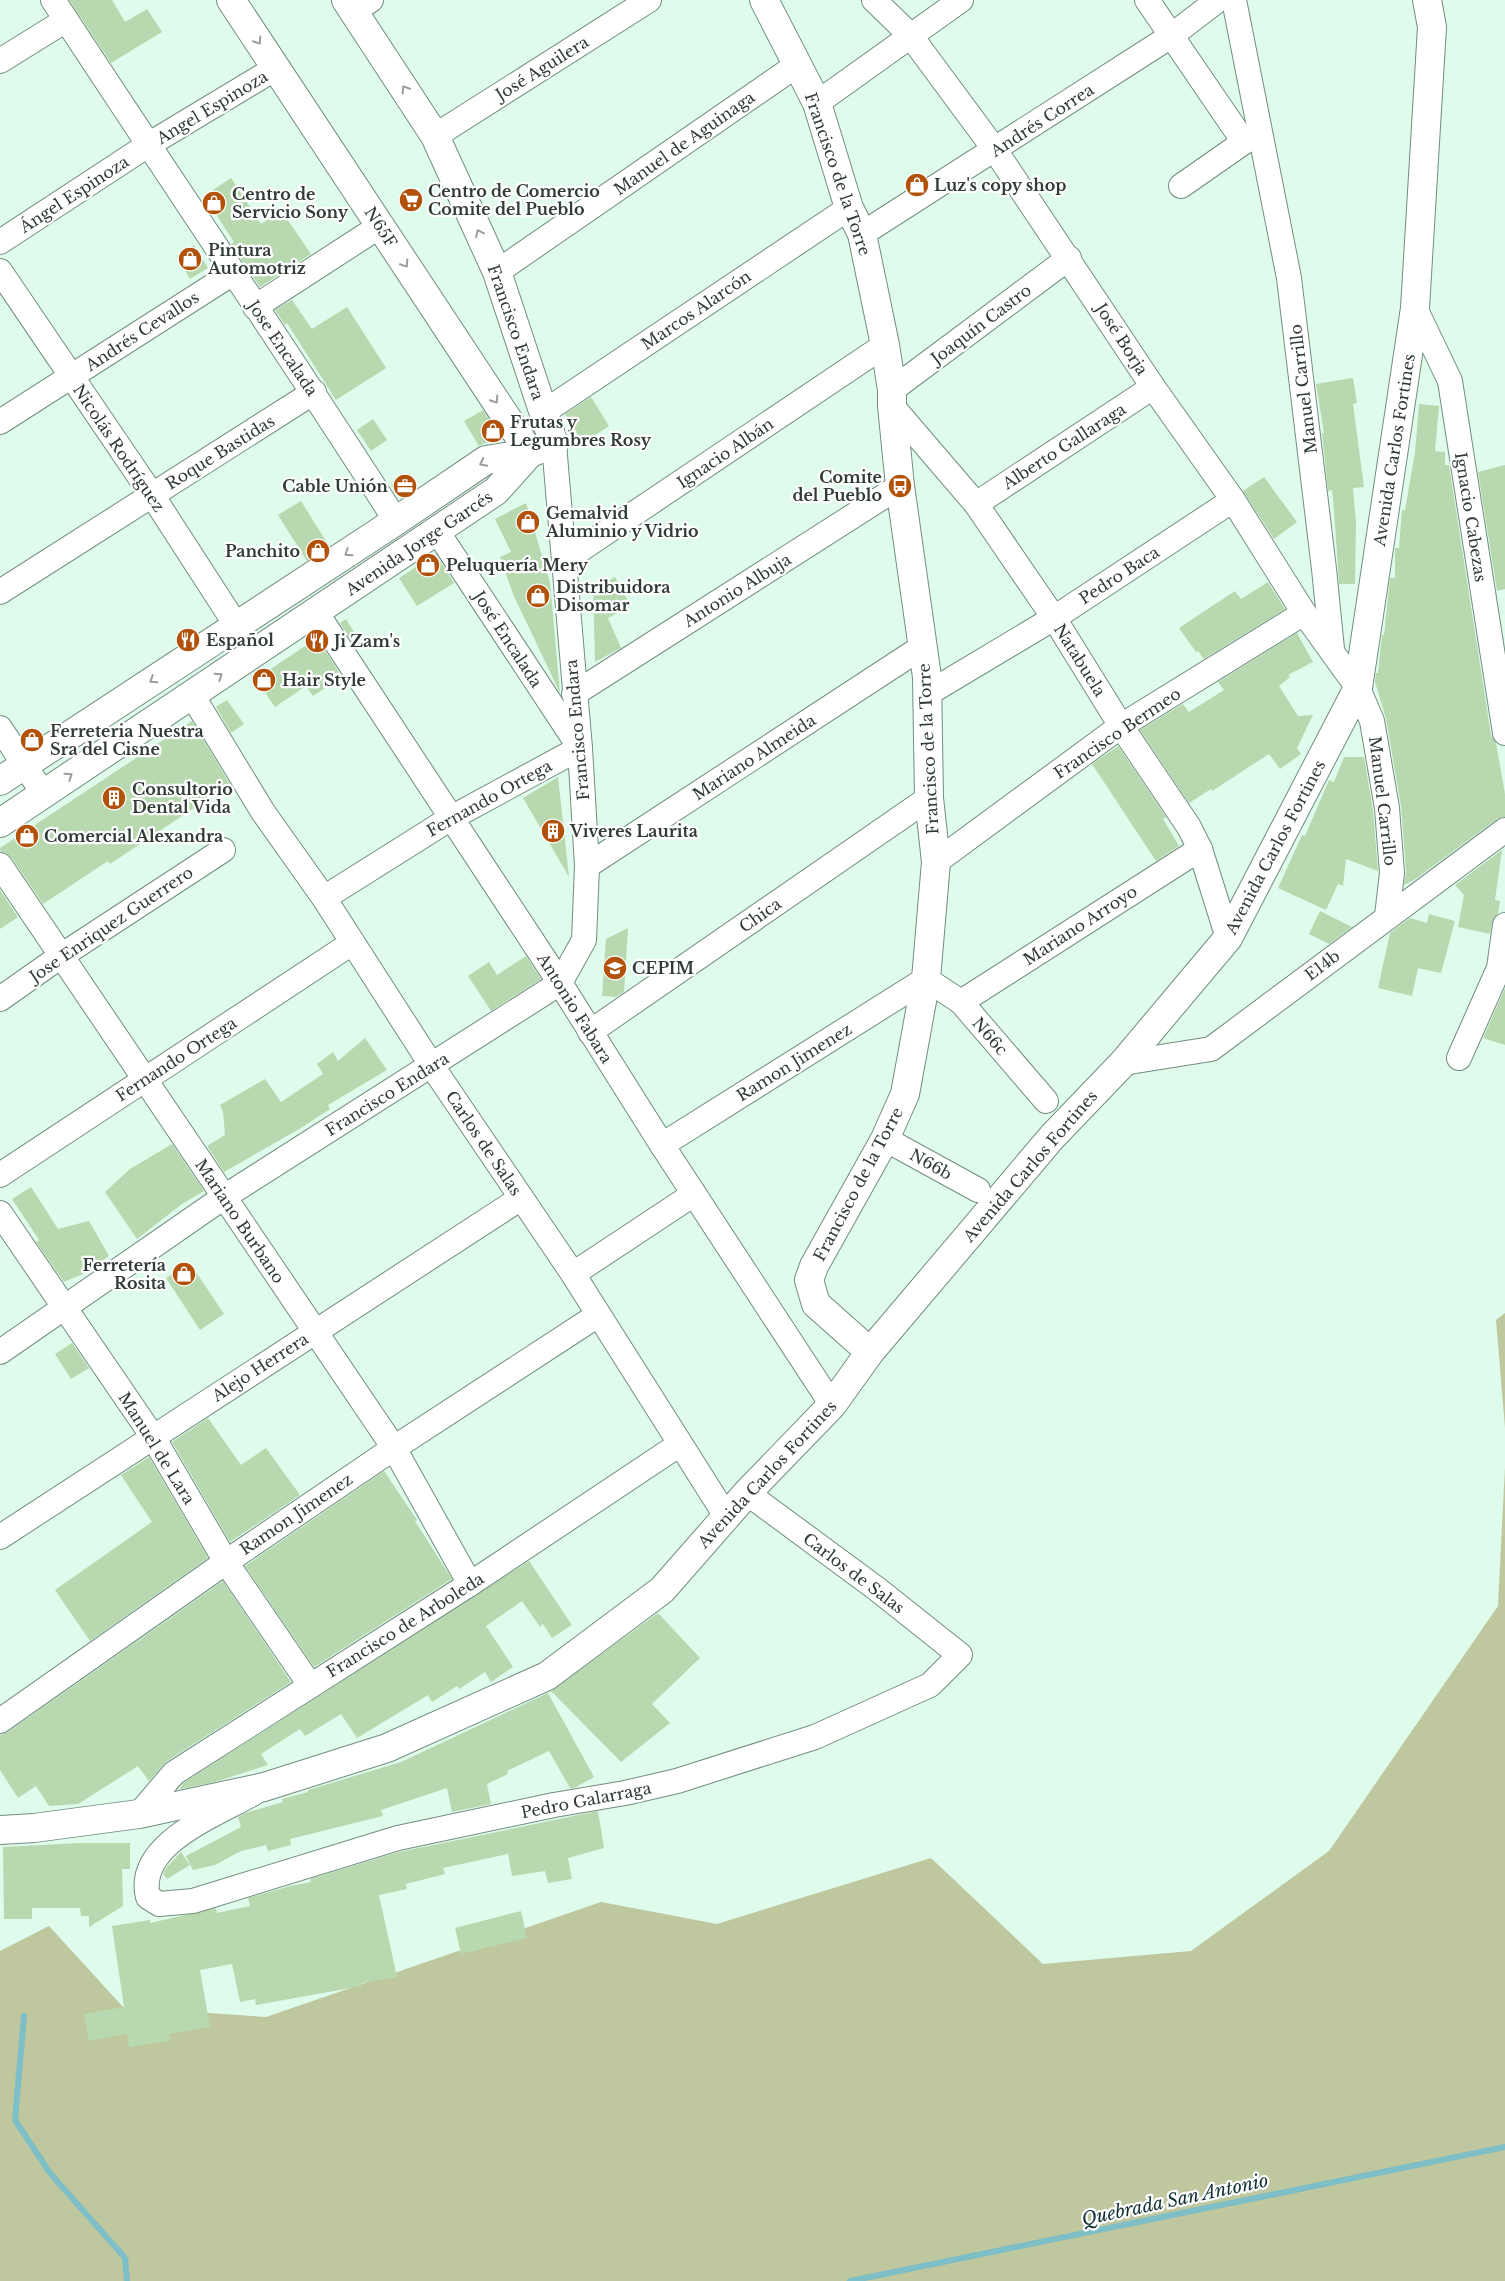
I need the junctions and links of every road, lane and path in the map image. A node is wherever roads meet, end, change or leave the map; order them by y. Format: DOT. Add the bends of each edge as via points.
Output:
graph roads {
  1 [pos="53,0"];
  2 [pos="231,0"];
  3 [pos="649,0"];
  4 [pos="764,0"];
  5 [pos="874,0"];
  6 [pos="961,0"];
  7 [pos="1147,0"];
  8 [pos="1218,0"];
  9 [pos="1234,0"];
  10 [pos="1427,0"];
  11 [pos="357,4"];
  12 [pos="66,20"];
  13 [pos="910,35"];
  14 [pos="1171,36"];
  15 [pos="0,61"];
  16 [pos="797,65"];
  17 [pos="276,68"];
  18 [pos="818,103"];
  19 [pos="435,136"];
  20 [pos="1252,136"];
  21 [pos="148,145"];
  22 [pos="995,150"];
  23 [pos="1181,186"];
  24 [pos="849,208"];
  25 [pos="380,226"];
  26 [pos="862,234"];
  27 [pos="0,242"];
  28 [pos="1069,258"];
  29 [pos="0,271"];
  30 [pos="498,272"];
  31 [pos="233,273"];
  32 [pos="255,307"];
  33 [pos="1415,308"];
  34 [pos="885,345"];
  35 [pos="70,377"];
  36 [pos="1153,387"];
  37 [pos="314,392"];
  38 [pos="892,398"];
  39 [pos="544,412"];
  40 [pos="0,422"];
  41 [pos="542,449"];
  42 [pos="900,486"];
  43 [pos="152,495"];
  44 [pos="1233,500"];
  45 [pos="976,504"];
  46 [pos="396,521"];
  47 [pos="437,531"];
  48 [pos="565,560"];
  49 [pos="0,592"];
  50 [pos="316,612"];
  51 [pos="1304,613"];
  52 [pos="1054,618"];
  53 [pos="236,625"];
  54 [pos="922,647"];
  55 [pos="1332,650"];
  56 [pos="1358,688"];
  57 [pos="574,694"];
  58 [pos="927,694"];
  59 [pos="192,695"];
  60 [pos="1121,726"];
  61 [pos="0,728"];
  62 [pos="1505,733"];
  63 [pos="580,748"];
  64 [pos="24,765"];
  65 [pos="0,781"];
  66 [pos="43,794"];
  67 [pos="930,798"];
  68 [pos="451,818"];
  69 [pos="0,823"];
  70 [pos="1505,830"];
  71 [pos="1200,849"];
  72 [pos="222,850"];
  73 [pos="936,862"];
  74 [pos="0,865"];
  75 [pos="587,866"];
  76 [pos="324,898"];
  77 [pos="1387,916"];
  78 [pos="1505,925"];
  79 [pos="1228,938"];
  80 [pos="352,943"];
  81 [pos="61,956"];
  82 [pos="926,980"];
  83 [pos="560,983"];
  84 [pos="0,999"];
  85 [pos="961,1002"];
  86 [pos="590,1032"];
  87 [pos="1459,1058"];
  88 [pos="1123,1063"];
  89 [pos="432,1066"];
  90 [pos="145,1079"];
  91 [pos="1046,1101"];
  92 [pos="885,1139"];
  93 [pos="662,1145"];
  94 [pos="0,1175"];
  95 [pos="978,1190"];
  96 [pos="694,1194"];
  97 [pos="224,1197"];
  98 [pos="521,1198"];
  99 [pos="0,1213"];
  100 [pos="573,1274"];
  101 [pos="65,1308"];
  102 [pos="598,1315"];
  103 [pos="315,1332"];
  104 [pos="0,1352"];
  105 [pos="870,1352"];
  106 [pos="832,1404"];
  107 [pos="153,1437"];
  108 [pos="680,1444"];
  109 [pos="394,1448"];
  110 [pos="747,1493"];
  111 [pos="726,1516"];
  112 [pos="0,1537"];
  113 [pos="226,1562"];
  114 [pos="470,1584"];
  115 [pos="960,1655"];
  116 [pos="310,1685"];
  117 [pos="0,1721"];
  118 [pos="264,1787"];
  119 [pos="138,1814"];
  120 [pos="0,1830"];
  1 -- 12 [label="street, Jose Encalada"];
  2 -- 17 [label="street, N65F, one-way"];
  3 -- 19 [label="street, José Aguilera"];
  4 -- 16 [label="street, Francisco de la Torre"];
  5 -- 13 [label="street, José Borja"];
  6 -- 13 [label="street"];
  7 -- 14 [label="street, Manuel Carrillo"];
  8 -- 14 [label="street, Andrés Correa"];
  9 -- 20 [label="street"];
  10 -- 33 [label="street, Avenida Carlos Fortines" via="1432,27"];
  19 -- 11 [label="street, Francisco Endara, one-way"];
  12 -- 15 [label="street"];
  12 -- 21 [label="street, Jose Encalada"];
  13 -- 18 [label="street"];
  13 -- 22 [label="street, José Borja"];
  14 -- 20 [label="street, Manuel Carrillo"];
  14 -- 22 [label="street, Andrés Correa"];
  16 -- 18 [label="street, Francisco de la Torre"];
  16 -- 30 [label="street, Manuel de Aguinaga"];
  17 -- 21 [label="street, Angel Espinoza"];
  17 -- 25 [label="street, N65F"];
  18 -- 24 [label="street, Francisco de la Torre"];
  30 -- 19 [label="street, Francisco Endara, one-way"];
  20 -- 23 [label="street"];
  20 -- 55 [label="street, Manuel Carrillo" via="1289,278"];
  21 -- 27 [label="street, Ángel Espinoza"];
  21 -- 31 [label="street, Jose Encalada"];
  22 -- 26 [label="street, Andrés Correa"];
  22 -- 28 [label="street, José Borja"];
  24 -- 26 [label="street, Francisco de la Torre"];
  24 -- 39 [label="street, Marcos Alarcón"];
  25 -- 32 [label="street"];
  25 -- 41 [label="street, N65F, one-way"];
  26 -- 34 [label="street, Francisco de la Torre"];
  28 -- 36 [label="street, José Borja"];
  28 -- 38 [label="street, Joaquín Castro"];
  29 -- 35 [label="street, Nicolás Rodríguez"];
  30 -- 39 [label="street, Francisco Endara"];
  31 -- 32 [label="street, Jose Encalada"];
  31 -- 35 [label="street, Andrés Cevallos"];
  32 -- 37 [label="street, Jose Encalada"];
  33 -- 56 [label="street, Avenida Carlos Fortines"];
  33 -- 62 [label="street, Ignacio Cabezas" via="1450,381"];
  34 -- 38 [label="street, Francisco de la Torre"];
  34 -- 48 [label="street, Ignacio Albán"];
  35 -- 40 [label="street, Andrés Cevallos"];
  35 -- 43 [label="street, Nicolás Rodríguez"];
  36 -- 44 [label="street, José Borja"];
  36 -- 45 [label="street, Alberto Gallaraga"];
  37 -- 43 [label="street, Roque Bastidas"];
  37 -- 46 [label="street, Jose Encalada"];
  38 -- 42 [label="street, Francisco de la Torre"];
  38 -- 45 [label="street, Natabuela"];
  39 -- 41 [label="street, Francisco Endara"];
  41 -- 46 [label="street, Avenida Jorge Garcés, one-way" via="486,460"];
  41 -- 47 [label="street, Avenida Jorge Garcés" via="496,491"];
  41 -- 48 [label="street, Francisco Endara"];
  42 -- 54 [label="street, Francisco de la Torre"];
  42 -- 57 [label="street, Antonio Albuja"];
  43 -- 49 [label="street, Roque Bastidas"];
  43 -- 53 [label="street, Nicolás Rodríguez"];
  44 -- 51 [label="street, José Borja"];
  44 -- 52 [label="street, Pedro Baca"];
  45 -- 52 [label="street, Natabuela"];
  46 -- 53 [label="street, Avenida Jorge Garcés, one-way"];
  47 -- 50 [label="street, Avenida Jorge Garcés"];
  47 -- 63 [label="street, José Encalada"];
  48 -- 57 [label="street, Francisco Endara"];
  59 -- 50 [label="street, Avenida Jorge Garcés, one-way"];
  50 -- 68 [label="street, Antonio Fabara"];
  51 -- 55 [label="street, José Borja"];
  51 -- 60 [label="street, Francisco Bermeo"];
  52 -- 58 [label="street, Pedro Baca"];
  52 -- 60 [label="street, Natabuela"];
  53 -- 64 [label="street, Avenida Jorge Garcés, one-way"];
  54 -- 58 [label="street, Francisco de la Torre"];
  54 -- 75 [label="street, Mariano Almeida"];
  55 -- 56 [label="street, José Borja"];
  56 -- 77 [label="street, Manuel Carrillo" via="1372,721 1387,808 1392,873"];
  56 -- 79 [label="street, Avenida Carlos Fortines"];
  57 -- 63 [label="street, Francisco Endara"];
  58 -- 67 [label="street, Francisco de la Torre"];
  66 -- 59 [label="street, Avenida Jorge Garcés, one-way"];
  59 -- 76 [label="street, Carlos de Salas" via="263,812"];
  60 -- 71 [label="street, Natabuela" via="1189,826"];
  60 -- 73 [label="street, Francisco Bermeo"];
  61 -- 64 [label="street"];
  63 -- 68 [label="street, Fernando Ortega"];
  63 -- 75 [label="street, Francisco Endara"];
  64 -- 65 [label="street, Avenida Jorge Garcés"];
  64 -- 66 [label="street"];
  66 -- 69 [label="street, Avenida Jorge Garcés"];
  67 -- 73 [label="street, Francisco de la Torre"];
  67 -- 86 [label="street, Chica"];
  68 -- 76 [label="street, Fernando Ortega"];
  68 -- 83 [label="street, Antonio Fabara"];
  70 -- 77 [label="street, E14b"];
  71 -- 79 [label="street, Natabuela"];
  71 -- 85 [label="street, Mariano Arroyo"];
  72 -- 81 [label="street, Jose Enriquez Guerrero"];
  73 -- 82 [label="street, Francisco de la Torre"];
  74 -- 81 [label="street, Mariano Burbano"];
  75 -- 83 [label="street, Francisco Endara" via="584,940"];
  76 -- 80 [label="street, Carlos de Salas"];
  77 -- 88 [label="street, E14b" via="1211,1049"];
  78 -- 87 [label="street" via="1499,968"];
  79 -- 88 [label="street, Avenida Carlos Fortines"];
  80 -- 89 [label="street, Carlos de Salas"];
  80 -- 90 [label="street, Fernando Ortega"];
  81 -- 84 [label="street, Jose Enriquez Guerrero"];
  81 -- 90 [label="street, Mariano Burbano"];
  82 -- 85 [label="street, N66c"];
  82 -- 92 [label="street, Francisco de la Torre" via="905,1094"];
  82 -- 93 [label="street, Ramon Jimenez"];
  83 -- 86 [label="street, Antonio Fabara"];
  83 -- 89 [label="street, Francisco Endara"];
  85 -- 91 [label="street, N66c"];
  86 -- 93 [label="street, Antonio Fabara"];
  88 -- 105 [label="street, Avenida Carlos Fortines" via="1052,1137"];
  89 -- 97 [label="street, Francisco Endara"];
  89 -- 98 [label="street, Carlos de Salas"];
  90 -- 94 [label="street, Fernando Ortega"];
  90 -- 97 [label="street, Mariano Burbano"];
  92 -- 95 [label="street, N66b"];
  92 -- 105 [label="street, Francisco de la Torre" via="809,1280 816,1304"];
  93 -- 96 [label="street, Antonio Fabara"];
  96 -- 100 [label="street"];
  96 -- 106 [label="street, Antonio Fabara"];
  97 -- 101 [label="street, Francisco Endara"];
  97 -- 103 [label="street, Mariano Burbano"];
  98 -- 100 [label="street, Carlos de Salas"];
  98 -- 103 [label="street, Alejo Herrera"];
  99 -- 101 [label="street, Manuel de Lara"];
  100 -- 102 [label="street, Carlos de Salas"];
  101 -- 104 [label="street, Francisco Endara"];
  101 -- 107 [label="street, Manuel de Lara"];
  102 -- 108 [label="street, Carlos de Salas"];
  102 -- 109 [label="street, Ramon Jimenez"];
  103 -- 107 [label="street, Alejo Herrera"];
  103 -- 109 [label="street, Mariano Burbano"];
  105 -- 106 [label="street, Avenida Carlos Fortines"];
  106 -- 110 [label="street, Avenida Carlos Fortines"];
  107 -- 112 [label="street, Alejo Herrera"];
  107 -- 113 [label="street, Manuel de Lara"];
  108 -- 111 [label="street, Carlos de Salas"];
  108 -- 114 [label="street, Francisco de Arboleda"];
  109 -- 113 [label="street, Ramon Jimenez"];
  109 -- 114 [label="street, Mariano Burbano"];
  110 -- 111 [label="street, Avenida Carlos Fortines"];
  110 -- 115 [label="street, Carlos de Salas"];
  111 -- 118 [label="street, Avenida Carlos Fortines" via="662,1590 547,1676 387,1748"];
  113 -- 116 [label="street, Manuel de Lara"];
  113 -- 117 [label="street, Ramon Jimenez"];
  114 -- 116 [label="street, Francisco de Arboleda"];
  115 -- 118 [label="street, Pedro Galarraga" via="930,1685 815,1737 677,1781 398,1838 193,1901 159,1904 148,1897 145,1885 148,1871 156,1856 172,1840"];
  116 -- 119 [label="street, Francisco de Arboleda" via="174,1773"];
  118 -- 119 [label="street, Avenida Carlos Fortines"];
  119 -- 120 [label="street, Avenida Carlos Fortines"];
}
